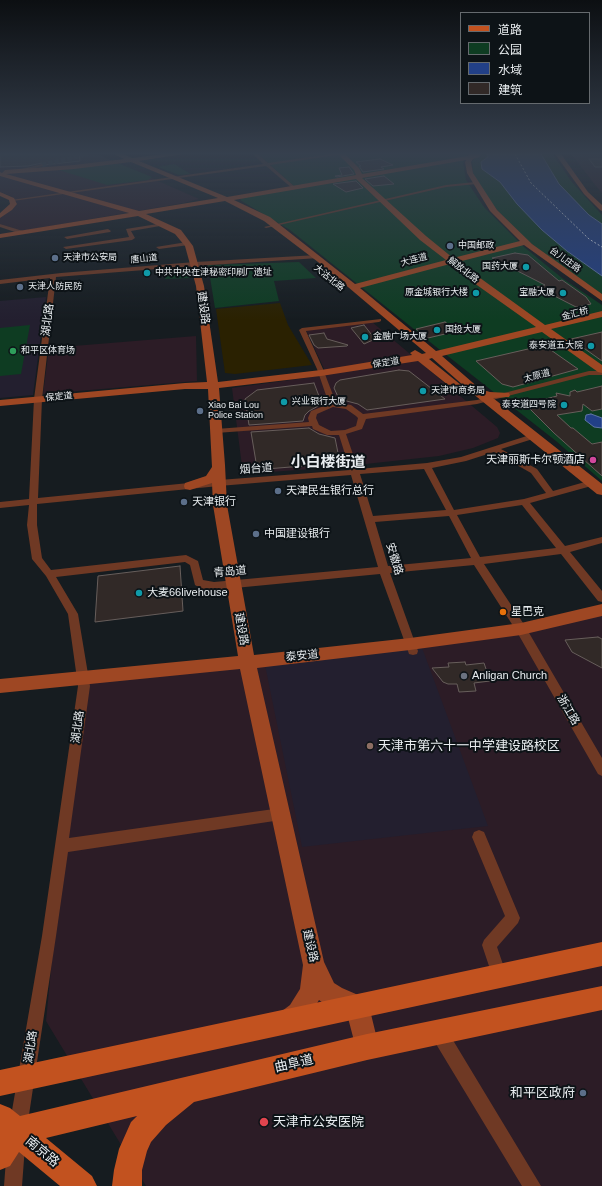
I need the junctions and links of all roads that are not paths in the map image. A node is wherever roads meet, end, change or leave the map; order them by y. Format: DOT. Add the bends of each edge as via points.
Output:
graph roads {
  1 [pos="10,209"];
  2 [pos="122,209"];
  3 [pos="166,209"];
  4 [pos="235,209"];
  5 [pos="250,209"];
  6 [pos="341,209"];
  7 [pos="391,209"];
  8 [pos="492,209"];
  9 [pos="138,214"];
  10 [pos="0,216"];
  11 [pos="164,224"];
  12 [pos="0,225"];
  13 [pos="67,225"];
  14 [pos="113,225"];
  15 [pos="270,226"];
  16 [pos="21,232"];
  17 [pos="86,234"];
  18 [pos="0,236"];
  19 [pos="526,242"];
  20 [pos="66,244"];
  21 [pos="187,244"];
  22 [pos="159,246"];
  23 [pos="317,257"];
  24 [pos="305,259"];
  25 [pos="451,261"];
  26 [pos="195,264"];
  27 [pos="316,268"];
  28 [pos="324,274"];
  29 [pos="53,276"];
  30 [pos="0,282"];
  31 [pos="353,287"];
  32 [pos="602,298"];
  33 [pos="602,307"];
  34 [pos="602,314"];
  35 [pos="382,322"];
  36 [pos="546,324"];
  37 [pos="419,342"];
  38 [pos="404,343"];
  39 [pos="451,348"];
  40 [pos="428,353"];
  41 [pos="602,370"];
  42 [pos="321,371"];
  43 [pos="602,373"];
  44 [pos="213,385"];
  45 [pos="505,395"];
  46 [pos="480,397"];
  47 [pos="38,399"];
  48 [pos="0,403"];
  49 [pos="333,405"];
  50 [pos="361,417"];
  51 [pos="314,424"];
  52 [pos="216,431"];
  53 [pos="342,433"];
  54 [pos="533,436"];
  55 [pos="494,449"];
  56 [pos="219,465"];
  57 [pos="427,466"];
  58 [pos="355,473"];
  59 [pos="219,483"];
  60 [pos="592,483"];
  61 [pos="190,486"];
  62 [pos="602,491"];
  63 [pos="551,494"];
  64 [pos="34,502"];
  65 [pos="524,502"];
  66 [pos="0,505"];
  67 [pos="451,513"];
  68 [pos="370,519"];
  69 [pos="602,540"];
  70 [pos="563,550"];
  71 [pos="477,561"];
  72 [pos="384,570"];
  73 [pos="49,574"];
  74 [pos="233,584"];
  75 [pos="602,598"];
  76 [pos="602,610"];
  77 [pos="602,620"];
  78 [pos="524,633"];
  79 [pos="412,647"];
  80 [pos="248,666"];
  81 [pos="83,682"];
  82 [pos="0,686"];
  83 [pos="0,695"];
  84 [pos="602,770"];
  85 [pos="281,814"];
  86 [pos="479,837"];
  87 [pos="62,846"];
  88 [pos="602,954"];
  89 [pos="313,962"];
  90 [pos="499,976"];
  91 [pos="602,998"];
  92 [pos="357,1006"];
  93 [pos="286,1022"];
  94 [pos="439,1033"];
  95 [pos="367,1047"];
  96 [pos="26,1076"];
  97 [pos="0,1077"];
  98 [pos="0,1083"];
  99 [pos="192,1088"];
  100 [pos="6,1127"];
  101 [pos="0,1156"];
  102 [pos="13,1186"];
  103 [pos="82,1186"];
  104 [pos="128,1186"];
  105 [pos="532,1186"];
  1 -- 10 [label="street"];
  2 -- 9 [label="street, 建设路"];
  3 -- 9 [label="street"];
  4 -- 15 [label="street, 大沽北路"];
  5 -- 15 [label="street, 大沽北路"];
  6 -- 15 [label="street"];
  7 -- 25 [label="street, 解放北路"];
  8 -- 19 [label="street, 台儿庄路"];
  9 -- 11 [label="street, 建设路"];
  9 -- 13 [label="street"];
  11 -- 20 [label="street" via="128,230 132,238"];
  11 -- 21 [label="street, 建设路" via="178,232"];
  12 -- 16 [label="street"];
  13 -- 16 [label="street"];
  13 -- 20 [label="street"];
  14 -- 17 [label="street" via="85,229"];
  15 -- 23 [label="street, 大沽北路"];
  15 -- 24 [label="street, 大沽北路"];
  16 -- 18 [label="street"];
  17 -- 20 [label="street"];
  17 -- 20 [label="street" via="108,234"];
  19 -- 25 [label="street, 大连道"];
  19 -- 32 [label="street, 台儿庄路"];
  21 -- 22 [label="street"];
  21 -- 26 [label="street, 建设路"];
  23 -- 24 [label="street, 唐山道"];
  23 -- 31 [label="street, 大沽北路"];
  24 -- 26 [label="street, 唐山道"];
  24 -- 27 [label="street, 大沽北路"];
  25 -- 31 [label="street, 大连道"];
  25 -- 36 [label="street, 解放北路"];
  26 -- 29 [label="street, 唐山道"];
  26 -- 44 [label="street, 建设路"];
  28 -- 35 [label="street, 大沽北路"];
  29 -- 30 [label="street, 唐山道"];
  29 -- 47 [label="street, 湖北路"];
  31 -- 37 [label="street, 大沽北路"];
  33 -- 36 [label="street, 金汇桥"];
  34 -- 36 [label="street, 金汇桥"];
  35 -- 42 [label="street" via="302,330"];
  36 -- 39 [label="street"];
  36 -- 41 [label="street" via="554,336"];
  37 -- 39 [label="street"];
  37 -- 40 [label="street, 大沽北路"];
  38 -- 40 [label="street, 大沽北路"];
  39 -- 40 [label="street, 保定道"];
  40 -- 42 [label="street, 保定道"];
  40 -- 46 [label="street, 大沽北路"];
  40 -- 46 [label="street, 大沽北路" via="433,368"];
  42 -- 44 [label="street, 保定道"];
  42 -- 49 [label="street"];
  43 -- 45 [label="street, 太原道" via="589,373"];
  44 -- 47 [label="street, 保定道"];
  44 -- 52 [label="street, 建设路"];
  45 -- 46 [label="street"];
  46 -- 50 [label="street"];
  46 -- 54 [label="street, 大沽北路"];
  47 -- 48 [label="street, 保定道"];
  47 -- 64 [label="street, 湖北路"];
  49 -- 50 [label="street" via="355,410"];
  49 -- 51 [label="street" via="314,413"];
  50 -- 53 [label="street" via="358,427"];
  51 -- 52 [label="street"];
  51 -- 53 [label="street" via="322,430"];
  52 -- 56 [label="street, 建设路"];
  53 -- 58 [label="street, 安徽路"];
  54 -- 55 [label="street, 烟台道"];
  54 -- 60 [label="street, 大沽北路"];
  55 -- 57 [label="street, 烟台道" via="463,459"];
  55 -- 63 [label="street" via="534,471"];
  56 -- 59 [label="street, 建设路"];
  56 -- 61 [label="street" via="210,479"];
  57 -- 58 [label="street, 烟台道"];
  57 -- 67 [label="street, 浙江路"];
  58 -- 59 [label="street, 烟台道"];
  58 -- 68 [label="street, 安徽路"];
  59 -- 61 [label="street, 烟台道"];
  59 -- 74 [label="street, 建设路" via="220,505"];
  60 -- 62 [label="street, 大沽北路"];
  60 -- 63 [label="street"];
  61 -- 64 [label="street, 烟台道"];
  63 -- 65 [label="street"];
  64 -- 66 [label="street, 烟台道"];
  64 -- 73 [label="street, 湖北路" via="32,525 37,559"];
  65 -- 67 [label="street"];
  65 -- 70 [label="street"];
  67 -- 68 [label="street"];
  67 -- 71 [label="street, 浙江路"];
  68 -- 72 [label="street, 安徽路"];
  69 -- 70 [label="street, 青岛道"];
  70 -- 71 [label="street, 青岛道"];
  70 -- 75 [label="street"];
  71 -- 72 [label="street, 青岛道"];
  71 -- 78 [label="street, 浙江路"];
  72 -- 74 [label="street, 青岛道"];
  72 -- 79 [label="street, 安徽路"];
  73 -- 74 [label="street, 青岛道" via="186,558 195,563 198,582 202,585"];
  73 -- 81 [label="street, 湖北路" via="73,614"];
  74 -- 80 [label="street, 建设路"];
  76 -- 78 [label="street, 泰安道"];
  77 -- 78 [label="street, 泰安道"];
  78 -- 79 [label="street, 泰安道"];
  78 -- 84 [label="street, 浙江路"];
  79 -- 80 [label="street, 泰安道"];
  80 -- 81 [label="street, 泰安道"];
  80 -- 85 [label="street, 建设路"];
  81 -- 82 [label="street, 泰安道"];
  81 -- 83 [label="street, 泰安道"];
  81 -- 87 [label="street, 湖北路"];
  85 -- 87 [label="street"];
  85 -- 89 [label="street, 建设路"];
  86 -- 90 [label="street" via="513,918 489,944"];
  87 -- 96 [label="street, 湖北路"];
  88 -- 90 [label="main road"];
  89 -- 92 [label="street, 建设路" via="326,991"];
  89 -- 93 [label="street" via="310,994 298,1013"];
  90 -- 92 [label="main road"];
  91 -- 94 [label="main road, 曲阜道"];
  92 -- 93 [label="main road"];
  92 -- 95 [label="street"];
  93 -- 96 [label="main road"];
  94 -- 95 [label="main road, 曲阜道"];
  94 -- 105 [label="street"];
  95 -- 99 [label="main road, 曲阜道"];
  96 -- 97 [label="main road"];
  96 -- 98 [label="main road"];
  96 -- 100 [label="street, 湖北路"];
  99 -- 100 [label="main road, 曲阜道"];
  99 -- 104 [label="main road" via="156,1115 141,1132 133,1149 128,1170"];
  100 -- 101 [label="main road"];
  100 -- 102 [label="street, 湖北路"];
  100 -- 103 [label="main road, 南京路"];
}
